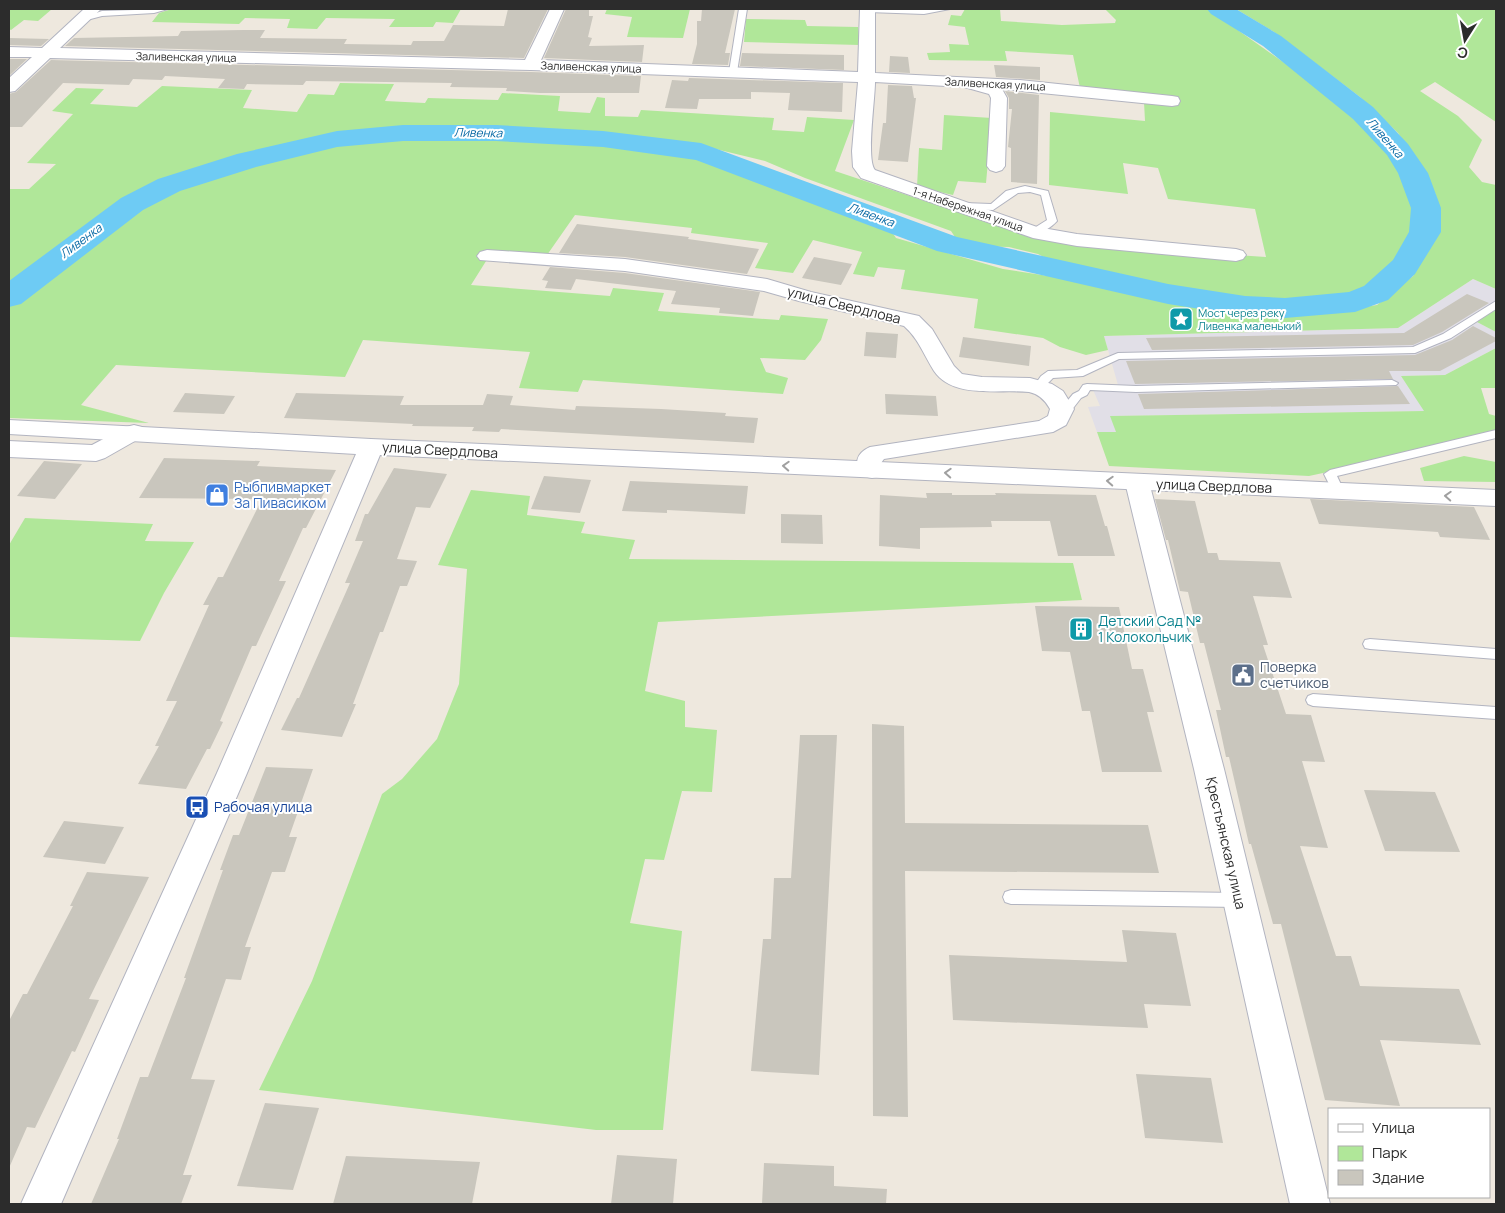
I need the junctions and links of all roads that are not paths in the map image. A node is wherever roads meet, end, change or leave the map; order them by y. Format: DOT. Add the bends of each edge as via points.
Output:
graph roads {
  1 [pos="164,9"];
  2 [pos="557,9"];
  3 [pos="743,9"];
  4 [pos="868,9"];
  5 [pos="946,9"];
  6 [pos="88,14"];
  7 [pos="9,52"];
  8 [pos="46,53"];
  9 [pos="531,65"];
  10 [pos="733,72"];
  11 [pos="865,77"];
  12 [pos="955,82"];
  13 [pos="9,87"];
  14 [pos="1172,101"];
  15 [pos="996,166"];
  16 [pos="960,206"];
  17 [pos="1033,232"];
  18 [pos="1236,255"];
  19 [pos="487,256"];
  20 [pos="1496,304"];
  21 [pos="1074,374"];
  22 [pos="1392,383"];
  23 [pos="1087,388"];
  24 [pos="1059,394"];
  25 [pos="9,427"];
  26 [pos="134,432"];
  27 [pos="1496,434"];
  28 [pos="371,447"];
  29 [pos="9,449"];
  30 [pos="872,470"];
  31 [pos="1137,482"];
  32 [pos="1338,491"];
  33 [pos="1496,498"];
  34 [pos="1370,644"];
  35 [pos="1496,654"];
  36 [pos="1313,700"];
  37 [pos="1496,713"];
  38 [pos="1011,897"];
  39 [pos="1240,900"];
  40 [pos="41,1204"];
  41 [pos="1310,1204"];
  1 -- 6 [label="lane"];
  2 -- 9 [label="street"];
  3 -- 10 [label="lane"];
  4 -- 5 [label="lane" via="924,12"];
  4 -- 11 [label="street, 1-я Набережная улица"];
  6 -- 8 [label="street"];
  7 -- 8 [label="street, Заливенская улица"];
  8 -- 9 [label="street, Заливенская улица"];
  8 -- 13 [label="street"];
  9 -- 10 [label="street, Заливенская улица"];
  10 -- 11 [label="street, Заливенская улица"];
  11 -- 12 [label="street, Заливенская улица"];
  11 -- 16 [label="street, 1-я Набережная улица" via="861,150 864,171"];
  12 -- 14 [label="street, Заливенская улица" via="1050,87"];
  12 -- 15 [label="street" via="983,87 998,94"];
  16 -- 17 [label="street, 1-я Набережная улица"];
  16 -- 17 [label="lane" via="993,207 1010,193 1020,190 1046,193 1052,221"];
  17 -- 18 [label="street, 1-я Набережная улица" via="1077,240"];
  19 -- 24 [label="street, улица Свердлова" via="625,265 767,285 911,322 920,329 946,374 954,380 984,385 1013,382"];
  20 -- 21 [label="lane" via="1447,336 1415,350 1118,356"];
  21 -- 23 [label="lane" via="1083,380"];
  21 -- 24 [label="lane" via="1059,372 1049,375 1042,383"];
  22 -- 23 [label="lane"];
  23 -- 24 [label="lane" via="1083,393"];
  24 -- 30 [label="street" via="1062,409 1058,420 1037,430 876,453 868,463"];
  25 -- 26 [label="street, улица Свердлова"];
  26 -- 28 [label="street, улица Свердлова"];
  26 -- 29 [label="street" via="96,453"];
  27 -- 32 [label="lane" via="1330,474"];
  30 -- 28 [label="street, улица Свердлова, one-way"];
  28 -- 40 [label="street" via="232,773"];
  31 -- 30 [label="street, улица Свердлова, one-way"];
  31 -- 32 [label="street, улица Свердлова"];
  31 -- 39 [label="street, Крестьянская улица"];
  33 -- 32 [label="street, улица Свердлова, one-way"];
  34 -- 35 [label="lane"];
  36 -- 37 [label="lane"];
  38 -- 39 [label="lane"];
  39 -- 41 [label="street, Крестьянская улица"];
}
